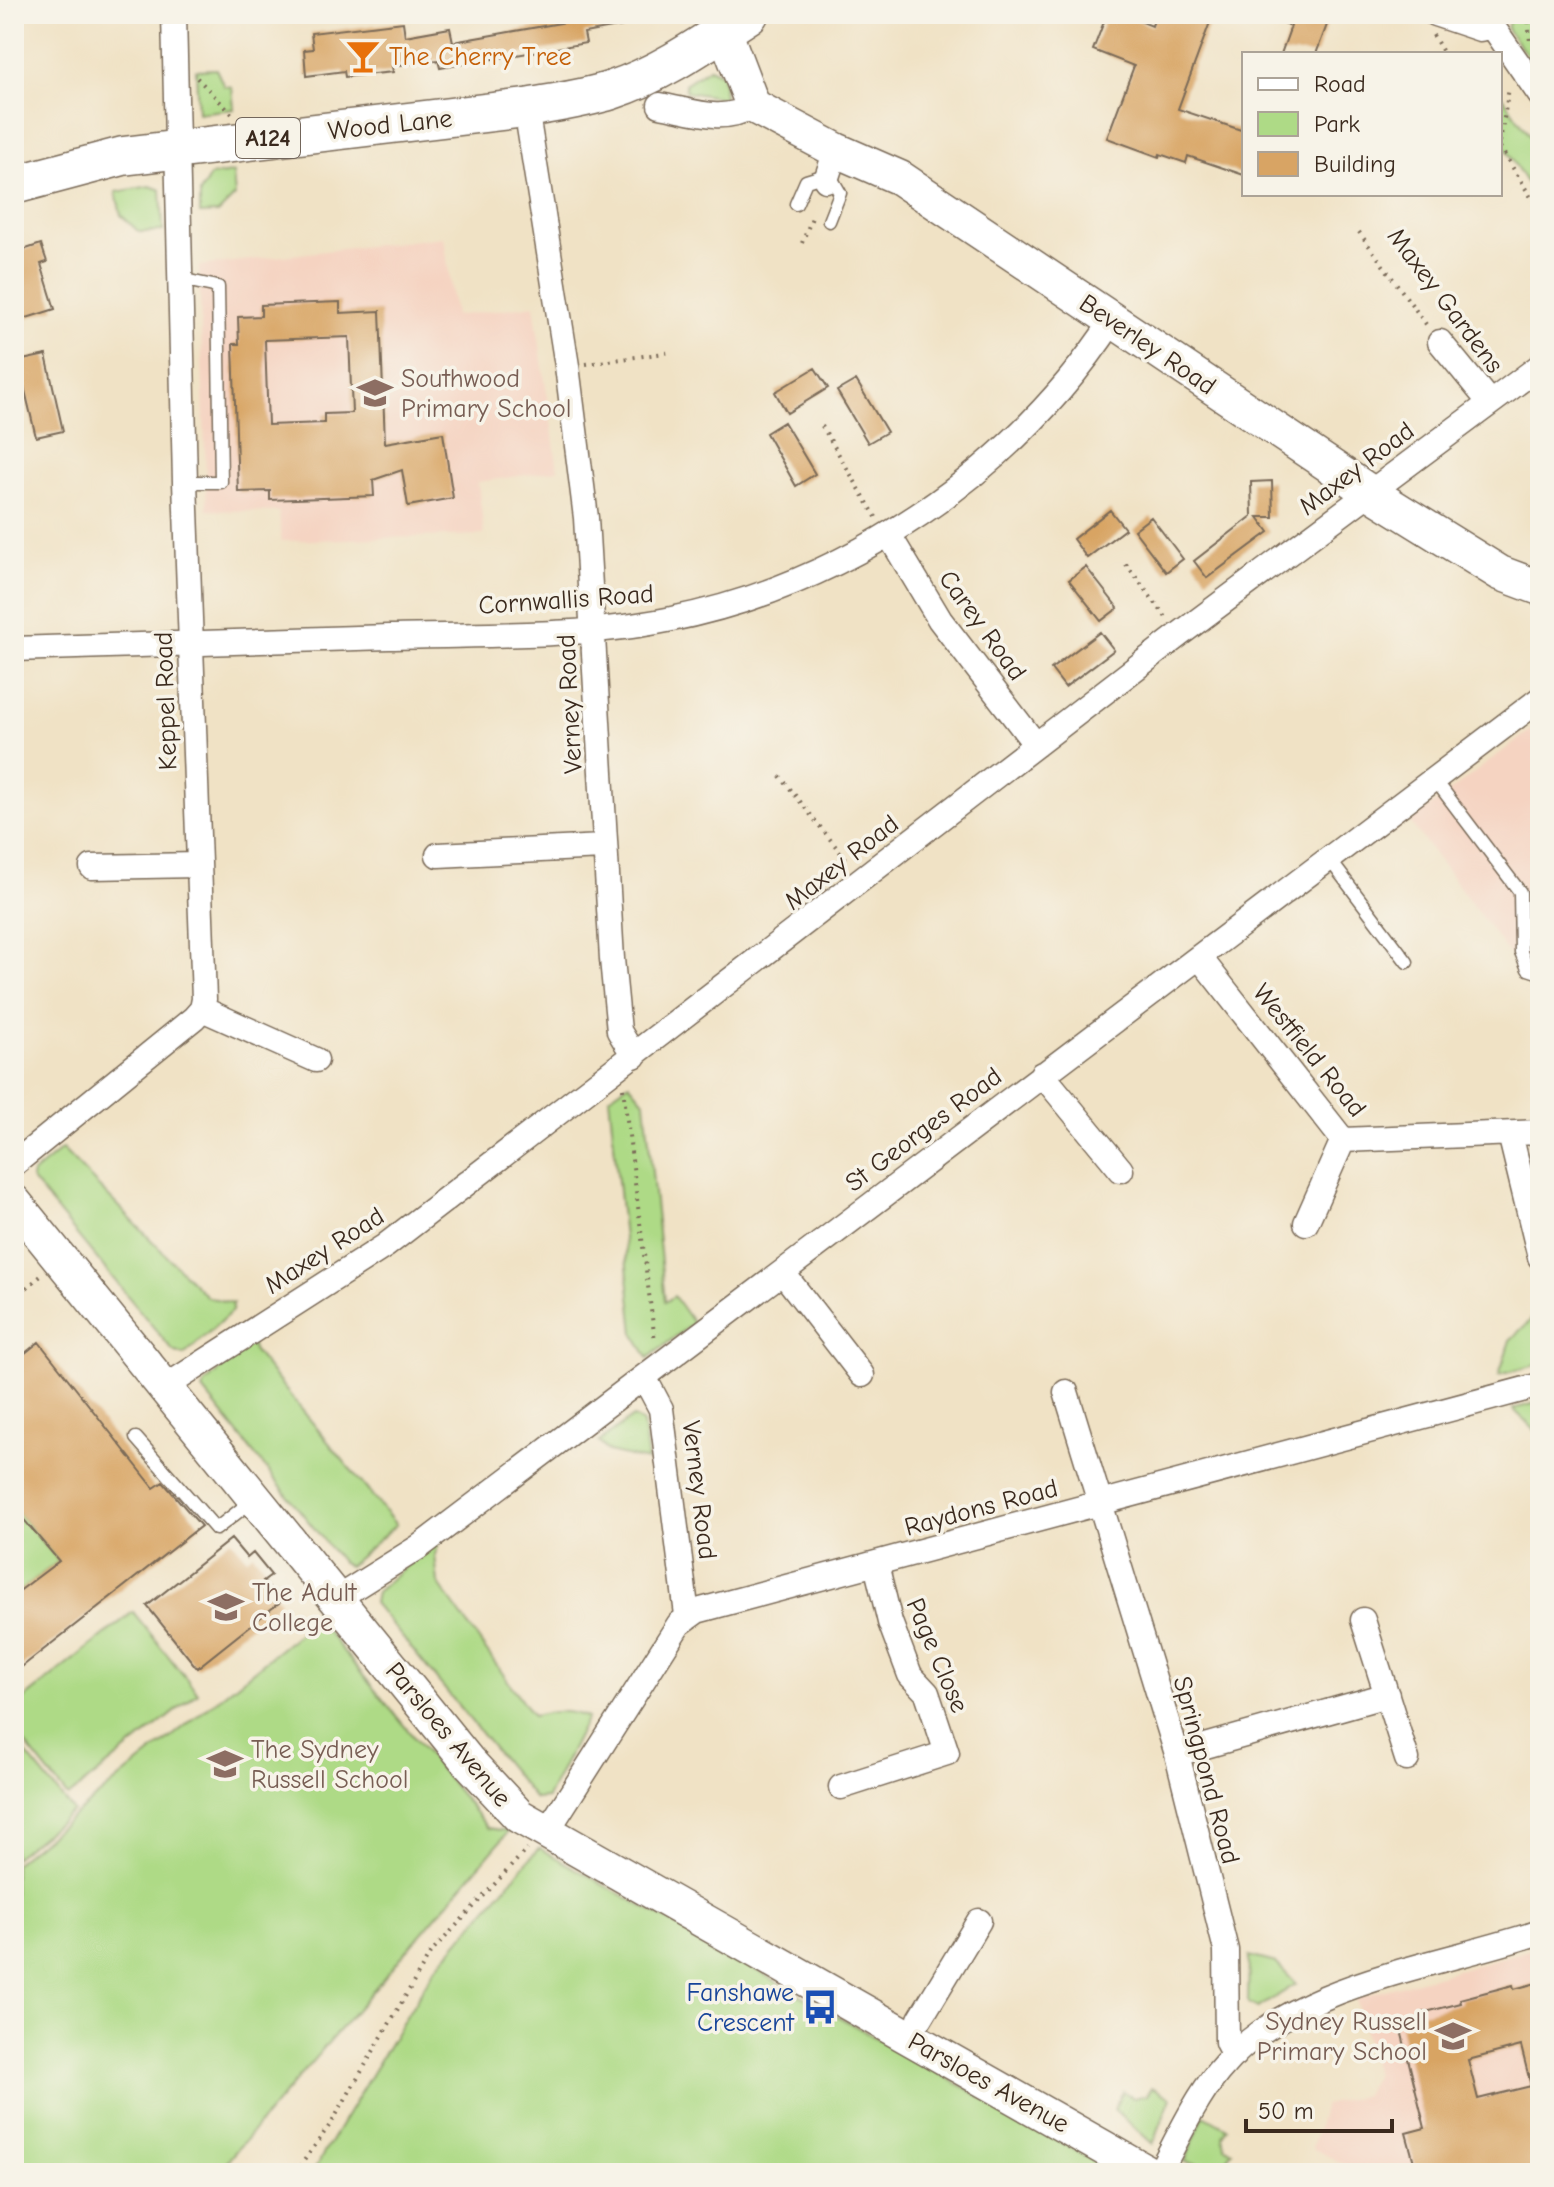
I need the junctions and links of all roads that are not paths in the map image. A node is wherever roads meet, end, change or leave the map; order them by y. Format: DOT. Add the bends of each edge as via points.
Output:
graph roads {
  1 [pos="174,14"];
  2 [pos="1435,14"];
  3 [pos="730,19"];
  4 [pos="1497,20"];
  5 [pos="1540,95"];
  6 [pos="660,105"];
  7 [pos="753,106"];
  8 [pos="526,108"];
  9 [pos="178,149"];
  10 [pos="830,168"];
  11 [pos="14,185"];
  12 [pos="796,204"];
  13 [pos="829,221"];
  14 [pos="180,279"];
  15 [pos="1113,320"];
  16 [pos="1440,342"];
  17 [pos="1540,366"];
  18 [pos="1490,403"];
  19 [pos="185,482"];
  20 [pos="1371,493"];
  21 [pos="889,535"];
  22 [pos="1540,588"];
  23 [pos="594,630"];
  24 [pos="192,644"];
  25 [pos="14,649"];
  26 [pos="1540,699"];
  27 [pos="1036,745"];
  28 [pos="1436,781"];
  29 [pos="603,847"];
  30 [pos="438,855"];
  31 [pos="1330,860"];
  32 [pos="198,865"];
  33 [pos="92,867"];
  34 [pos="1200,958"];
  35 [pos="1407,962"];
  36 [pos="1540,973"];
  37 [pos="202,1009"];
  38 [pos="634,1056"];
  39 [pos="316,1060"];
  40 [pos="1042,1074"];
  41 [pos="1540,1132"];
  42 [pos="1510,1134"];
  43 [pos="1343,1140"];
  44 [pos="14,1164"];
  45 [pos="1121,1170"];
  46 [pos="17,1211"];
  47 [pos="1306,1223"];
  48 [pos="1540,1257"];
  49 [pos="783,1273"];
  50 [pos="862,1375"];
  51 [pos="644,1377"];
  52 [pos="1540,1385"];
  53 [pos="165,1387"];
  54 [pos="1066,1392"];
  55 [pos="136,1438"];
  56 [pos="255,1498"];
  57 [pos="1100,1503"];
  58 [pos="876,1564"];
  59 [pos="336,1599"];
  60 [pos="687,1615"];
  61 [pos="1363,1620"];
  62 [pos="1387,1695"];
  63 [pos="1177,1754"];
  64 [pos="1407,1759"];
  65 [pos="841,1787"];
  66 [pos="536,1841"];
  67 [pos="979,1921"];
  68 [pos="1540,1932"];
  69 [pos="920,2019"];
  70 [pos="1234,2055"];
  71 [pos="1148,2173"];
  72 [pos="1159,2173"];
  1 -- 9 [label="street, Keppel Road"];
  2 -- 4 [label="street" via="1480,29"];
  3 -- 7 [label="street"];
  3 -- 8 [label="main road, Wood Lane / A124" via="675,61 613,90"];
  4 -- 5 [label="street"];
  6 -- 7 [label="street" via="723,117"];
  7 -- 10 [label="street, Beverley Road"];
  8 -- 9 [label="main road, Wood Lane / A124"];
  8 -- 23 [label="street, Verney Road" via="567,366"];
  9 -- 11 [label="main road, Wood Lane / A124" via="123,156"];
  9 -- 14 [label="street, Keppel Road"];
  10 -- 12 [label="lane" via="806,181"];
  10 -- 13 [label="lane" via="840,193"];
  10 -- 15 [label="street, Beverley Road" via="900,178"];
  14 -- 19 [label="street, Keppel Road"];
  14 -- 19 [label="lane" via="218,287 221,482"];
  15 -- 20 [label="street, Beverley Road"];
  15 -- 21 [label="street, Cornwallis Road" via="1082,367 1004,448"];
  16 -- 18 [label="street, Maxey Gardens"];
  17 -- 18 [label="street, Maxey Road"];
  18 -- 20 [label="street, Maxey Road"];
  19 -- 24 [label="street, Keppel Road"];
  20 -- 22 [label="street, Beverley Road" via="1500,573"];
  20 -- 27 [label="street, Maxey Road"];
  21 -- 23 [label="street, Cornwallis Road" via="753,597 665,620"];
  21 -- 27 [label="street, Carey Road" via="940,620"];
  23 -- 24 [label="street, Cornwallis Road"];
  23 -- 29 [label="street, Verney Road"];
  24 -- 25 [label="street, Cornwallis Road"];
  24 -- 32 [label="street, Keppel Road"];
  26 -- 28 [label="street, St Georges Road"];
  27 -- 38 [label="street, Maxey Road"];
  28 -- 31 [label="street, St Georges Road"];
  28 -- 36 [label="lane" via="1520,892 1521,952 1528,969"];
  29 -- 30 [label="street"];
  29 -- 38 [label="street, Verney Road" via="619,1031"];
  31 -- 34 [label="street, St Georges Road"];
  31 -- 35 [label="lane"];
  32 -- 33 [label="street"];
  32 -- 37 [label="street, Keppel Road"];
  34 -- 40 [label="street, St Georges Road"];
  34 -- 43 [label="street, Westfield Road"];
  37 -- 39 [label="street"];
  37 -- 44 [label="street"];
  38 -- 53 [label="street, Maxey Road" via="385,1246"];
  40 -- 45 [label="street"];
  40 -- 49 [label="street, St Georges Road"];
  41 -- 42 [label="street, Westfield Road"];
  42 -- 43 [label="street, Westfield Road"];
  42 -- 48 [label="street"];
  43 -- 47 [label="street"];
  46 -- 53 [label="street, Parsloes Avenue"];
  49 -- 50 [label="street"];
  49 -- 51 [label="street, St Georges Road"];
  51 -- 59 [label="street, St Georges Road" via="419,1547"];
  51 -- 60 [label="street, Verney Road" via="661,1409"];
  52 -- 57 [label="street, Raydons Road"];
  53 -- 56 [label="street, Parsloes Avenue"];
  54 -- 57 [label="street, Springpond Road"];
  55 -- 56 [label="lane" via="216,1529"];
  56 -- 59 [label="street, Parsloes Avenue"];
  57 -- 58 [label="street, Raydons Road"];
  57 -- 63 [label="street, Springpond Road"];
  58 -- 60 [label="street, Raydons Road"];
  58 -- 65 [label="street, Page Close" via="890,1622 910,1675 927,1693 947,1753"];
  59 -- 66 [label="street, Parsloes Avenue"];
  60 -- 66 [label="street"];
  61 -- 62 [label="street"];
  62 -- 63 [label="street"];
  62 -- 64 [label="street"];
  63 -- 70 [label="street, Springpond Road" via="1226,1950 1227,2042"];
  66 -- 71 [label="street, Parsloes Avenue"];
  67 -- 69 [label="street, Parsloes Avenue"];
  68 -- 70 [label="street" via="1343,1990 1296,2012"];
  70 -- 72 [label="street" via="1217,2074"];
}
